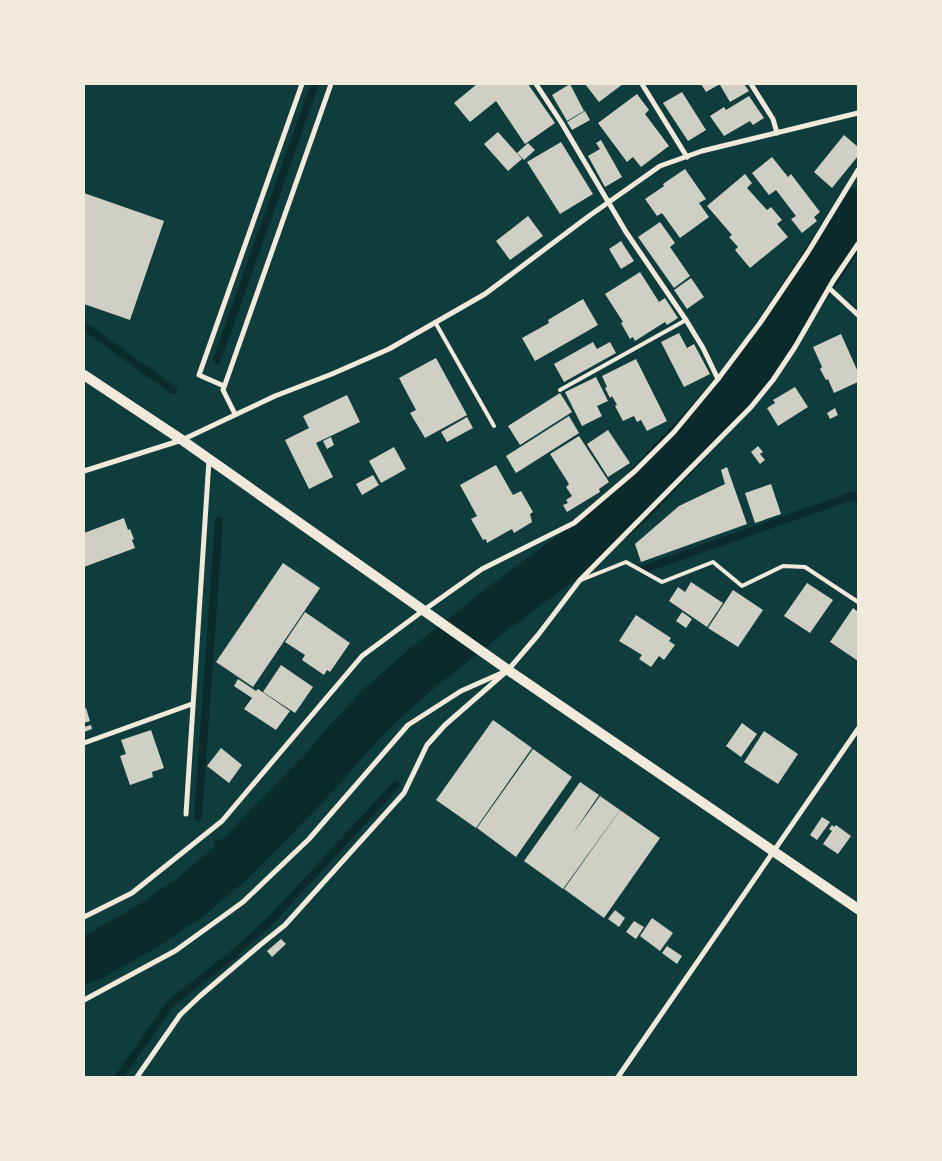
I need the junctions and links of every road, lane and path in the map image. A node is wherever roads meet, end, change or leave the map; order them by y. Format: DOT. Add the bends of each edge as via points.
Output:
graph roads {
  1 [pos="302,84"];
  2 [pos="331,84"];
  3 [pos="536,84"];
  4 [pos="642,84"];
  5 [pos="751,84"];
  6 [pos="858,113"];
  7 [pos="777,133"];
  8 [pos="687,156"];
  9 [pos="858,170"];
  10 [pos="608,203"];
  11 [pos="858,244"];
  12 [pos="829,288"];
  13 [pos="858,315"];
  14 [pos="686,320"];
  15 [pos="435,322"];
  16 [pos="84,375"];
  17 [pos="718,379"];
  18 [pos="224,386"];
  19 [pos="560,390"];
  20 [pos="235,414"];
  21 [pos="494,426"];
  22 [pos="182,440"];
  23 [pos="209,458"];
  24 [pos="84,471"];
  25 [pos="580,580"];
  26 [pos="858,602"];
  27 [pos="428,612"];
  28 [pos="508,670"];
  29 [pos="192,704"];
  30 [pos="858,729"];
  31 [pos="84,743"];
  32 [pos="186,814"];
  33 [pos="774,850"];
  34 [pos="858,909"];
  35 [pos="84,917"];
  36 [pos="84,1000"];
  37 [pos="137,1077"];
  38 [pos="618,1077"];
  1 -- 18 [label="street" via="199,375"];
  2 -- 18 [label="street"];
  3 -- 10 [label="street"];
  4 -- 8 [label="street"];
  5 -- 7 [label="street" via="773,119"];
  6 -- 7 [label="street"];
  7 -- 8 [label="street"];
  8 -- 10 [label="street" via="660,166"];
  9 -- 17 [label="street" via="808,252"];
  10 -- 14 [label="street"];
  10 -- 15 [label="street" via="485,294"];
  11 -- 12 [label="street"];
  12 -- 13 [label="street"];
  12 -- 25 [label="street" via="795,347 751,407"];
  14 -- 17 [label="street"];
  14 -- 19 [label="lane"];
  15 -- 20 [label="street" via="389,349"];
  15 -- 21 [label="lane"];
  16 -- 22 [label="main road"];
  17 -- 27 [label="street" via="674,432 635,471 574,523 482,569"];
  18 -- 20 [label="street"];
  20 -- 22 [label="street"];
  22 -- 23 [label="main road"];
  22 -- 24 [label="street"];
  23 -- 27 [label="main road"];
  23 -- 29 [label="street"];
  25 -- 26 [label="lane" via="626,562 662,582 713,562 742,586 783,566 805,567"];
  25 -- 28 [label="street"];
  27 -- 28 [label="main road"];
  27 -- 35 [label="street" via="362,656 222,821 132,892"];
  28 -- 33 [label="main road"];
  28 -- 36 [label="street" via="461,691 408,725 309,839 244,902 175,951"];
  28 -- 37 [label="street" via="433,738 404,793 286,925 180,1015"];
  29 -- 31 [label="street"];
  29 -- 32 [label="street"];
  30 -- 33 [label="street"];
  33 -- 34 [label="main road"];
  33 -- 38 [label="street"];
}
